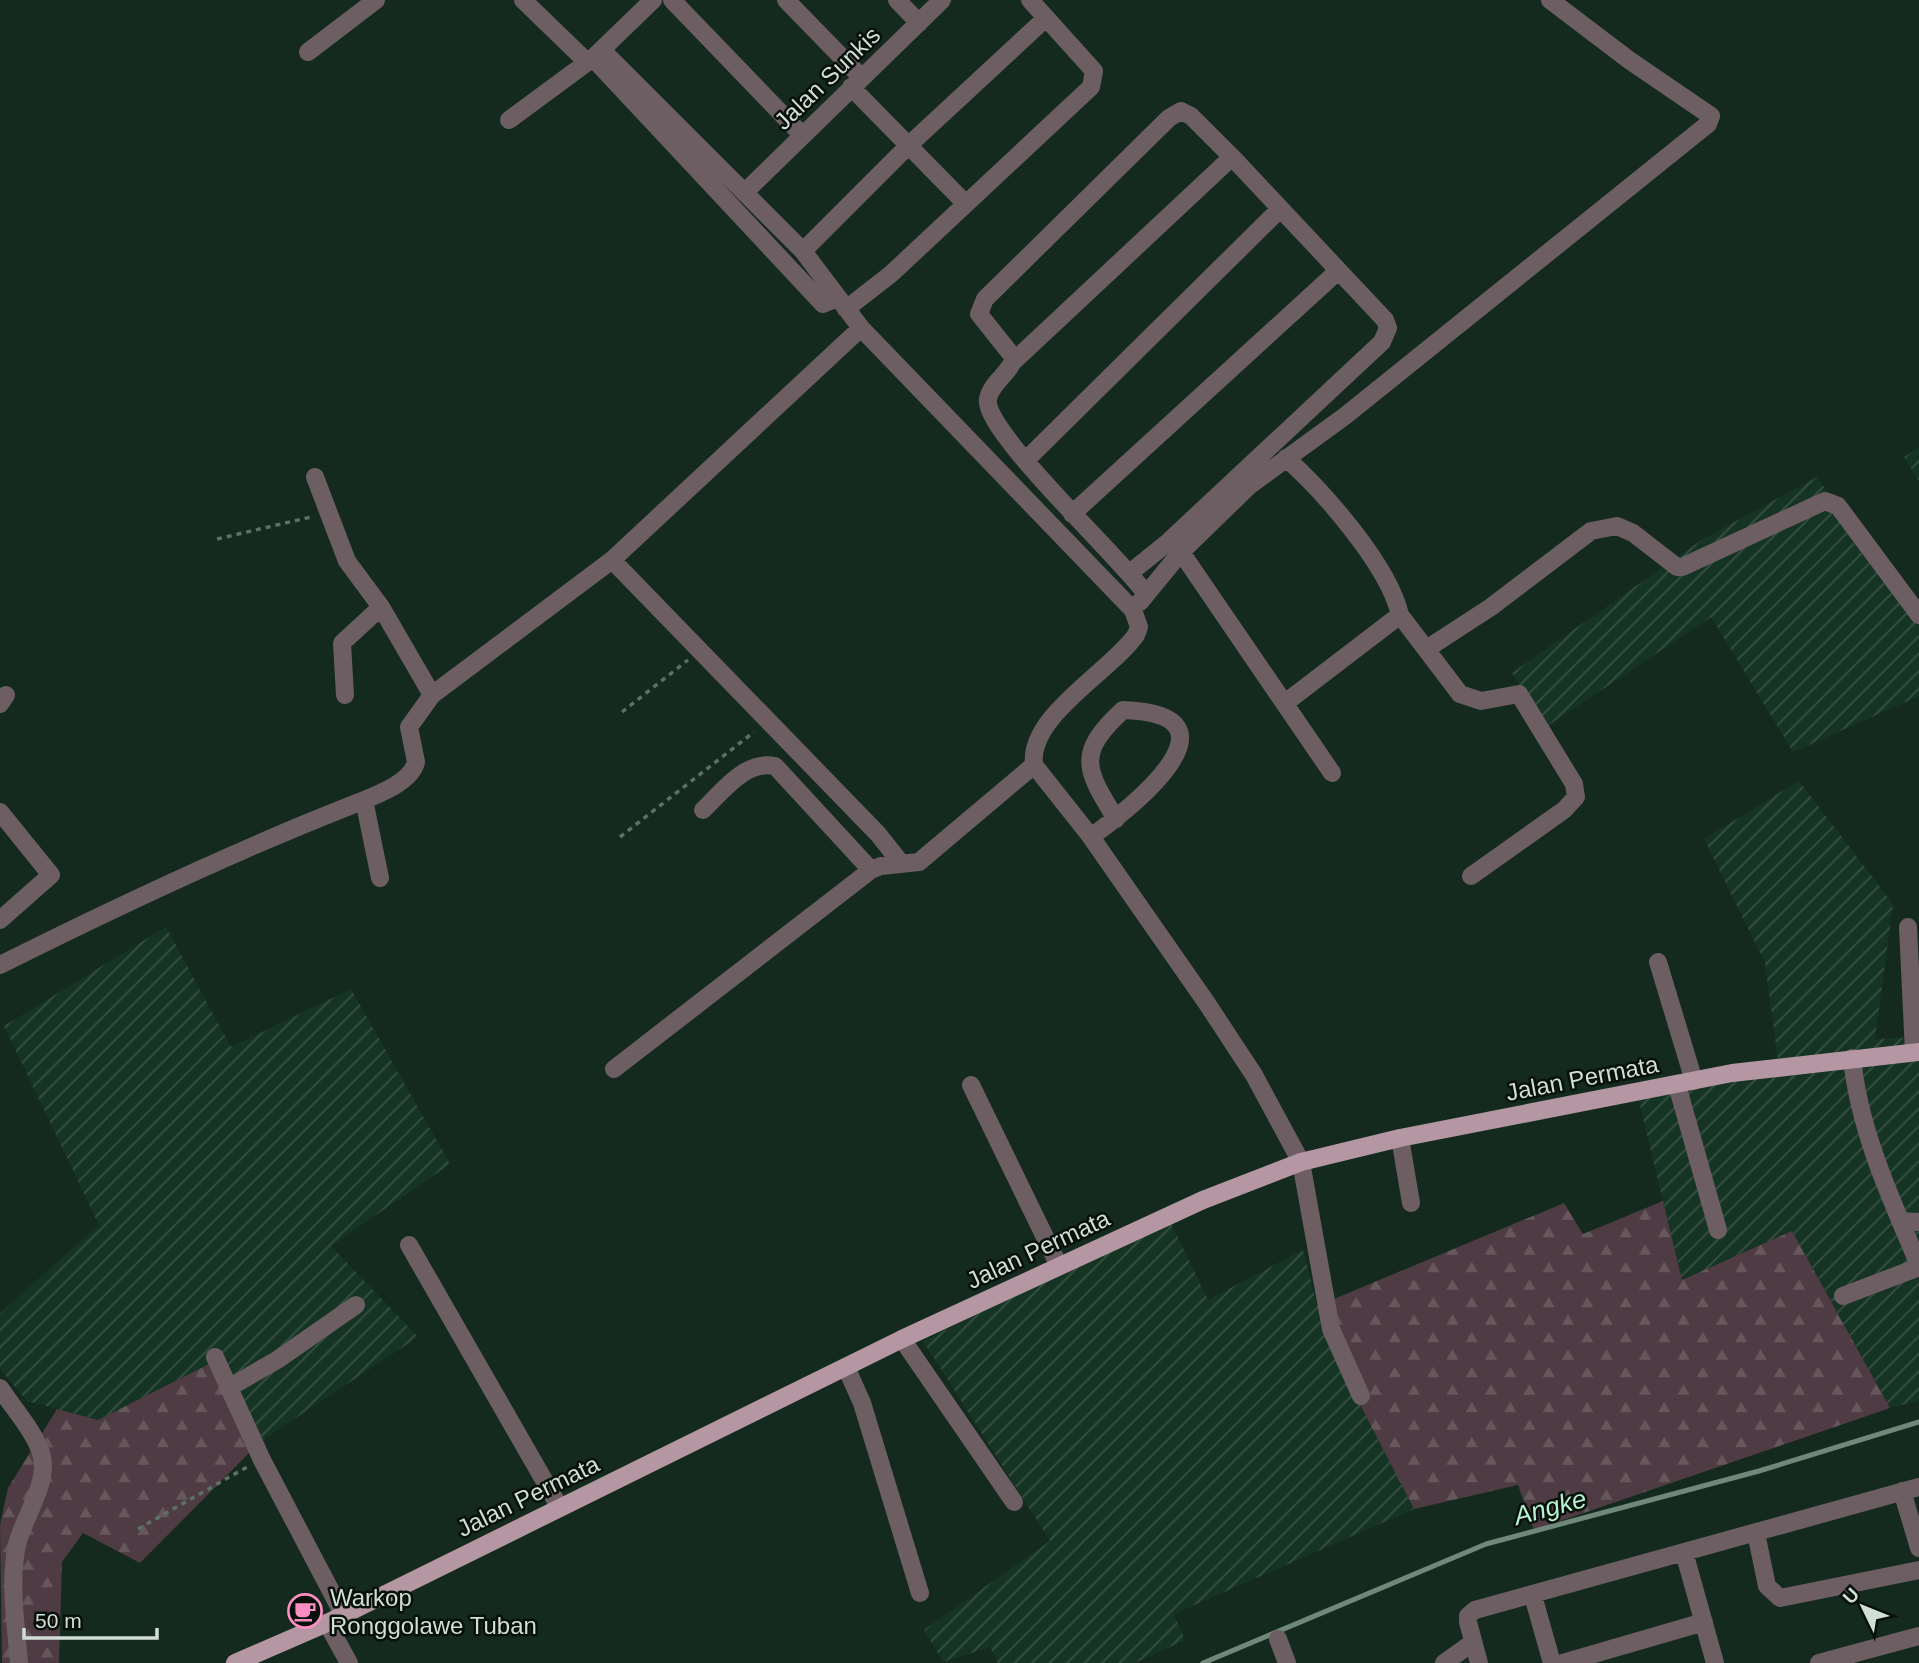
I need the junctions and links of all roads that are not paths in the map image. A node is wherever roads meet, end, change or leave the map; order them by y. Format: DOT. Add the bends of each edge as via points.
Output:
graph roads {
  1 [pos="376,0"];
  2 [pos="523,0"];
  3 [pos="653,0"];
  4 [pos="672,0"];
  5 [pos="786,0"];
  6 [pos="897,0"];
  7 [pos="942,0"];
  8 [pos="1030,0"];
  9 [pos="1550,0"];
  10 [pos="1046,18"];
  11 [pos="919,23"];
  12 [pos="308,52"];
  13 [pos="594,57"];
  14 [pos="856,82"];
  15 [pos="509,120"];
  16 [pos="802,135"];
  17 [pos="909,145"];
  18 [pos="1232,157"];
  19 [pos="746,191"];
  20 [pos="966,204"];
  21 [pos="1280,209"];
  22 [pos="769,216"];
  23 [pos="755,232"];
  24 [pos="803,251"];
  25 [pos="1338,271"];
  26 [pos="842,303"];
  27 [pos="861,328"];
  28 [pos="1013,362"];
  29 [pos="1286,458"];
  30 [pos="1026,460"];
  31 [pos="315,477"];
  32 [pos="1072,514"];
  33 [pos="1181,552"];
  34 [pos="612,560"];
  35 [pos="1131,572"];
  36 [pos="1146,594"];
  37 [pos="381,607"];
  38 [pos="1133,610"];
  39 [pos="1400,615"];
  40 [pos="1919,615"];
  41 [pos="1428,648"];
  42 [pos="345,695"];
  43 [pos="432,695"];
  44 [pos="1285,703"];
  45 [pos="1034,765"];
  46 [pos="1332,773"];
  47 [pos="364,800"];
  48 [pos="704,810"];
  49 [pos="0,812"];
  50 [pos="1116,819"];
  51 [pos="1091,837"];
  52 [pos="901,863"];
  53 [pos="871,870"];
  54 [pos="1471,876"];
  55 [pos="380,878"];
  56 [pos="0,920"];
  57 [pos="1908,927"];
  58 [pos="1658,962"];
  59 [pos="0,965"];
  60 [pos="1916,1052"];
  61 [pos="1852,1058"];
  62 [pos="614,1069"];
  63 [pos="1686,1083"];
  64 [pos="971,1085"];
  65 [pos="1400,1138"];
  66 [pos="1301,1162"];
  67 [pos="1411,1203"];
  68 [pos="1900,1221"];
  69 [pos="1919,1222"];
  70 [pos="1718,1230"];
  71 [pos="409,1245"];
  72 [pos="1059,1266"];
  73 [pos="1919,1266"];
  74 [pos="1843,1297"];
  75 [pos="356,1305"];
  76 [pos="902,1339"];
  77 [pos="215,1357"];
  78 [pos="846,1367"];
  79 [pos="230,1387"];
  80 [pos="0,1388"];
  81 [pos="1361,1395"];
  82 [pos="1910,1489"];
  83 [pos="1014,1502"];
  84 [pos="560,1508"];
  85 [pos="1756,1533"];
  86 [pos="1919,1548"];
  87 [pos="1684,1552"];
  88 [pos="1919,1570"];
  89 [pos="920,1593"];
  90 [pos="1533,1596"];
  91 [pos="343,1614"];
  92 [pos="1704,1622"];
  93 [pos="327,1623"];
  94 [pos="1919,1636"];
  95 [pos="1278,1639"];
  96 [pos="1472,1643"];
  97 [pos="19,1663"];
  98 [pos="235,1663"];
  99 [pos="349,1663"];
  100 [pos="1287,1663"];
  101 [pos="1444,1663"];
  102 [pos="1479,1663"];
  103 [pos="1552,1663"];
  104 [pos="1563,1663"];
  105 [pos="1715,1663"];
  106 [pos="1819,1663"];
  1 -- 12 [label="street"];
  2 -- 13 [label="street"];
  3 -- 13 [label="street"];
  4 -- 16 [label="street"];
  5 -- 14 [label="street"];
  6 -- 11 [label="street"];
  7 -- 11 [label="street, Jalan Sunkis"];
  8 -- 10 [label="street"];
  9 -- 29 [label="street" via="1698,105 1711,116 1708,124"];
  10 -- 17 [label="street"];
  10 -- 20 [label="street" via="1094,71 1095,79"];
  11 -- 14 [label="street, Jalan Sunkis"];
  13 -- 15 [label="street"];
  13 -- 19 [label="street"];
  13 -- 23 [label="street"];
  14 -- 16 [label="street, Jalan Sunkis"];
  14 -- 17 [label="street"];
  16 -- 19 [label="street, Jalan Sunkis"];
  17 -- 20 [label="street"];
  17 -- 24 [label="street"];
  18 -- 21 [label="street"];
  18 -- 28 [label="street"];
  18 -- 28 [label="street" via="1191,116 1181,111 1169,118 980,306 980,319 1010,351"];
  19 -- 22 [label="street"];
  20 -- 26 [label="street" via="891,274"];
  21 -- 25 [label="street"];
  21 -- 30 [label="street"];
  22 -- 23 [label="street"];
  22 -- 24 [label="street"];
  23 -- 26 [label="street" via="823,304"];
  24 -- 26 [label="street"];
  25 -- 32 [label="street"];
  25 -- 35 [label="street" via="1385,320 1387,336"];
  26 -- 27 [label="street"];
  27 -- 34 [label="street"];
  27 -- 38 [label="street"];
  28 -- 30 [label="street" via="993,387 988,411"];
  29 -- 33 [label="street"];
  29 -- 39 [label="street" via="1380,568"];
  30 -- 32 [label="street"];
  31 -- 37 [label="street" via="346,561"];
  32 -- 35 [label="street"];
  33 -- 36 [label="street"];
  33 -- 44 [label="street"];
  34 -- 43 [label="street"];
  34 -- 52 [label="street"];
  35 -- 36 [label="street"];
  36 -- 38 [label="street"];
  37 -- 42 [label="street" via="342,643"];
  37 -- 43 [label="street"];
  38 -- 45 [label="street" via="1139,627 1136,635 1050,720 1035,741"];
  39 -- 41 [label="street"];
  39 -- 44 [label="street"];
  40 -- 41 [label="street" via="1838,506 1825,501 1682,567 1617,526 1591,531"];
  41 -- 54 [label="street" via="1460,694 1481,701 1519,694 1574,784 1576,797 1564,810"];
  43 -- 47 [label="street" via="409,727 415,768 406,778"];
  44 -- 46 [label="street"];
  45 -- 51 [label="street"];
  45 -- 52 [label="street" via="919,862"];
  47 -- 55 [label="street"];
  47 -- 59 [label="street" via="157,887"];
  48 -- 53 [label="street" via="749,769 775,766"];
  49 -- 56 [label="street" via="51,875"];
  50 -- 50 [label="street" via="1161,778 1175,758 1180,732 1171,719 1123,710 1091,749 1088,762 1096,787"];
  50 -- 51 [label="street"];
  51 -- 66 [label="street" via="1254,1075"];
  52 -- 53 [label="street"];
  53 -- 62 [label="street"];
  57 -- 60 [label="street"];
  58 -- 63 [label="street"];
  60 -- 61 [label="main road, Jalan Permata"];
  61 -- 63 [label="main road, Jalan Permata"];
  61 -- 68 [label="street" via="1877,1162"];
  63 -- 65 [label="main road, Jalan Permata"];
  63 -- 70 [label="street"];
  64 -- 72 [label="street"];
  65 -- 66 [label="main road, Jalan Permata"];
  65 -- 67 [label="street"];
  66 -- 72 [label="main road, Jalan Permata" via="1203,1200"];
  66 -- 81 [label="street" via="1331,1329"];
  68 -- 69 [label="street"];
  68 -- 73 [label="street"];
  71 -- 84 [label="street"];
  72 -- 76 [label="main road, Jalan Permata"];
  73 -- 74 [label="street"];
  75 -- 79 [label="street"];
  76 -- 78 [label="main road, Jalan Permata"];
  76 -- 83 [label="street"];
  77 -- 79 [label="street"];
  78 -- 84 [label="main road, Jalan Permata"];
  78 -- 89 [label="street" via="862,1403"];
  79 -- 91 [label="street" via="262,1460"];
  80 -- 97 [label="street" via="33,1440 42,1464 17,1546"];
  82 -- 85 [label="street"];
  82 -- 86 [label="street"];
  84 -- 91 [label="main road, Jalan Permata"];
  85 -- 87 [label="street"];
  85 -- 88 [label="street" via="1767,1586 1780,1598"];
  87 -- 90 [label="street"];
  87 -- 92 [label="street"];
  90 -- 96 [label="street" via="1470,1613"];
  90 -- 103 [label="street"];
  91 -- 93 [label="main road, Jalan Permata"];
  92 -- 104 [label="street"];
  92 -- 105 [label="street"];
  93 -- 98 [label="main road, Jalan Permata"];
  93 -- 99 [label="street"];
  94 -- 106 [label="street"];
  95 -- 100 [label="street"];
  96 -- 101 [label="street"];
  96 -- 102 [label="street"];
}
